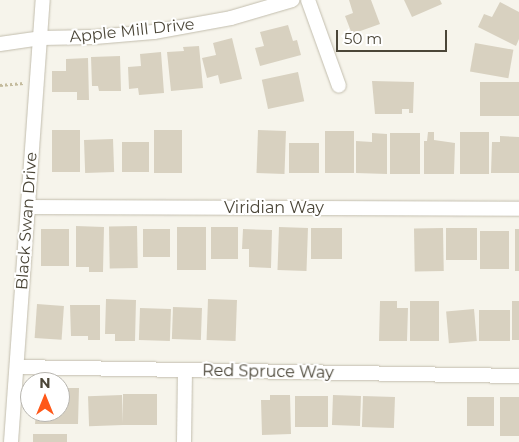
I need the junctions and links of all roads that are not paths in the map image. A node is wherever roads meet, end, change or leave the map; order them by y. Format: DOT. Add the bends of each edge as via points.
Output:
graph roads {
  1 [pos="43,0"];
  2 [pos="292,0"];
  3 [pos="308,0"];
  4 [pos="41,38"];
  5 [pos="0,44"];
  6 [pos="339,86"];
  7 [pos="28,207"];
  8 [pos="519,210"];
  9 [pos="17,367"];
  10 [pos="184,370"];
  11 [pos="519,376"];
  12 [pos="11,442"];
  13 [pos="184,442"];
  1 -- 4 [label="street, Black Swan Drive"];
  2 -- 4 [label="street, Apple Mill Drive" via="231,18 154,32"];
  3 -- 6 [label="street"];
  4 -- 5 [label="street, Apple Mill Drive"];
  4 -- 7 [label="street, Black Swan Drive"];
  7 -- 8 [label="street, Viridian Way"];
  7 -- 9 [label="street, Black Swan Drive"];
  9 -- 10 [label="street, Red Spruce Way"];
  9 -- 12 [label="street, Black Swan Drive"];
  10 -- 11 [label="street, Red Spruce Way"];
  10 -- 13 [label="street"];
}
